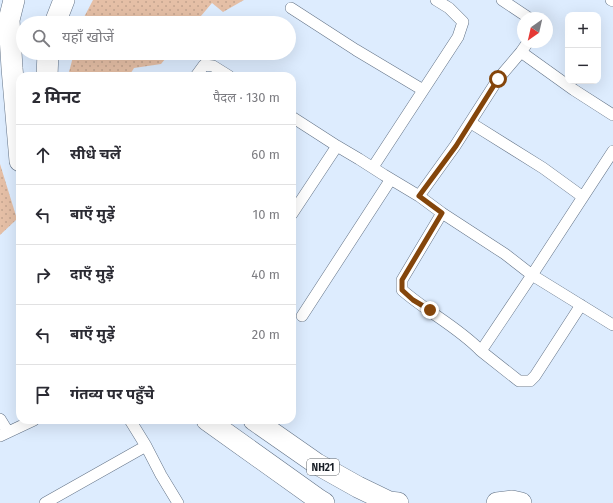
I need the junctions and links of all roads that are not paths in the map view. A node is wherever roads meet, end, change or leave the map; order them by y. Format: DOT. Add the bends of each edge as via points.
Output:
graph roads {
  1 [pos="14,0"];
  2 [pos="64,0"];
  3 [pos="436,0"];
  4 [pos="502,0"];
  5 [pos="291,8"];
  6 [pos="520,12"];
  7 [pos="58,16"];
  8 [pos="523,48"];
  9 [pos="520,52"];
  10 [pos="48,60"];
  11 [pos="47,72"];
  12 [pos="199,72"];
  13 [pos="223,72"];
  14 [pos="423,90"];
  15 [pos="613,114"];
  16 [pos="16,119"];
  17 [pos="296,120"];
  18 [pos="470,123"];
  19 [pos="337,146"];
  20 [pos="613,151"];
  21 [pos="373,167"];
  22 [pos="391,179"];
  23 [pos="419,196"];
  24 [pos="583,197"];
  25 [pos="296,208"];
  26 [pos="442,213"];
  27 [pos="532,275"];
  28 [pos="581,305"];
  29 [pos="302,316"];
  30 [pos="613,325"];
  31 [pos="481,351"];
  32 [pos="0,419"];
  33 [pos="25,424"];
  34 [pos="132,424"];
  35 [pos="213,424"];
  36 [pos="260,424"];
  37 [pos="4,434"];
  38 [pos="146,446"];
  39 [pos="173,501"];
  40 [pos="45,503"];
  41 [pos="324,503"];
  42 [pos="398,503"];
  43 [pos="497,503"];
  44 [pos="521,503"];
  1 -- 16 [label="highway" via="9,20"];
  2 -- 7 [label="highway"];
  3 -- 14 [label="street" via="449,8 463,22 458,37"];
  4 -- 6 [label="street"];
  5 -- 14 [label="street"];
  8 -- 9 [label="street"];
  9 -- 15 [label="street"];
  9 -- 18 [label="street" via="498,79"];
  10 -- 11 [label="highway"];
  12 -- 13 [label="street" via="204,65 213,66"];
  14 -- 21 [label="street"];
  17 -- 19 [label="street"];
  18 -- 23 [label="street"];
  18 -- 24 [label="street" via="543,168"];
  19 -- 21 [label="street"];
  19 -- 25 [label="street"];
  20 -- 24 [label="street"];
  21 -- 22 [label="street"];
  22 -- 23 [label="street"];
  22 -- 29 [label="street"];
  23 -- 26 [label="street"];
  24 -- 27 [label="street"];
  26 -- 27 [label="street"];
  26 -- 31 [label="street" via="402,280 402,290"];
  27 -- 28 [label="street"];
  27 -- 31 [label="street"];
  28 -- 30 [label="street"];
  28 -- 31 [label="street" via="530,381 519,380"];
  32 -- 37 [label="street"];
  33 -- 37 [label="street"];
  34 -- 38 [label="street"];
  35 -- 41 [label="highway, NH21"];
  36 -- 42 [label="highway, NH21" via="317,464 389,502"];
  38 -- 39 [label="street"];
  38 -- 40 [label="street"];
  43 -- 44 [label="highway"];
}
